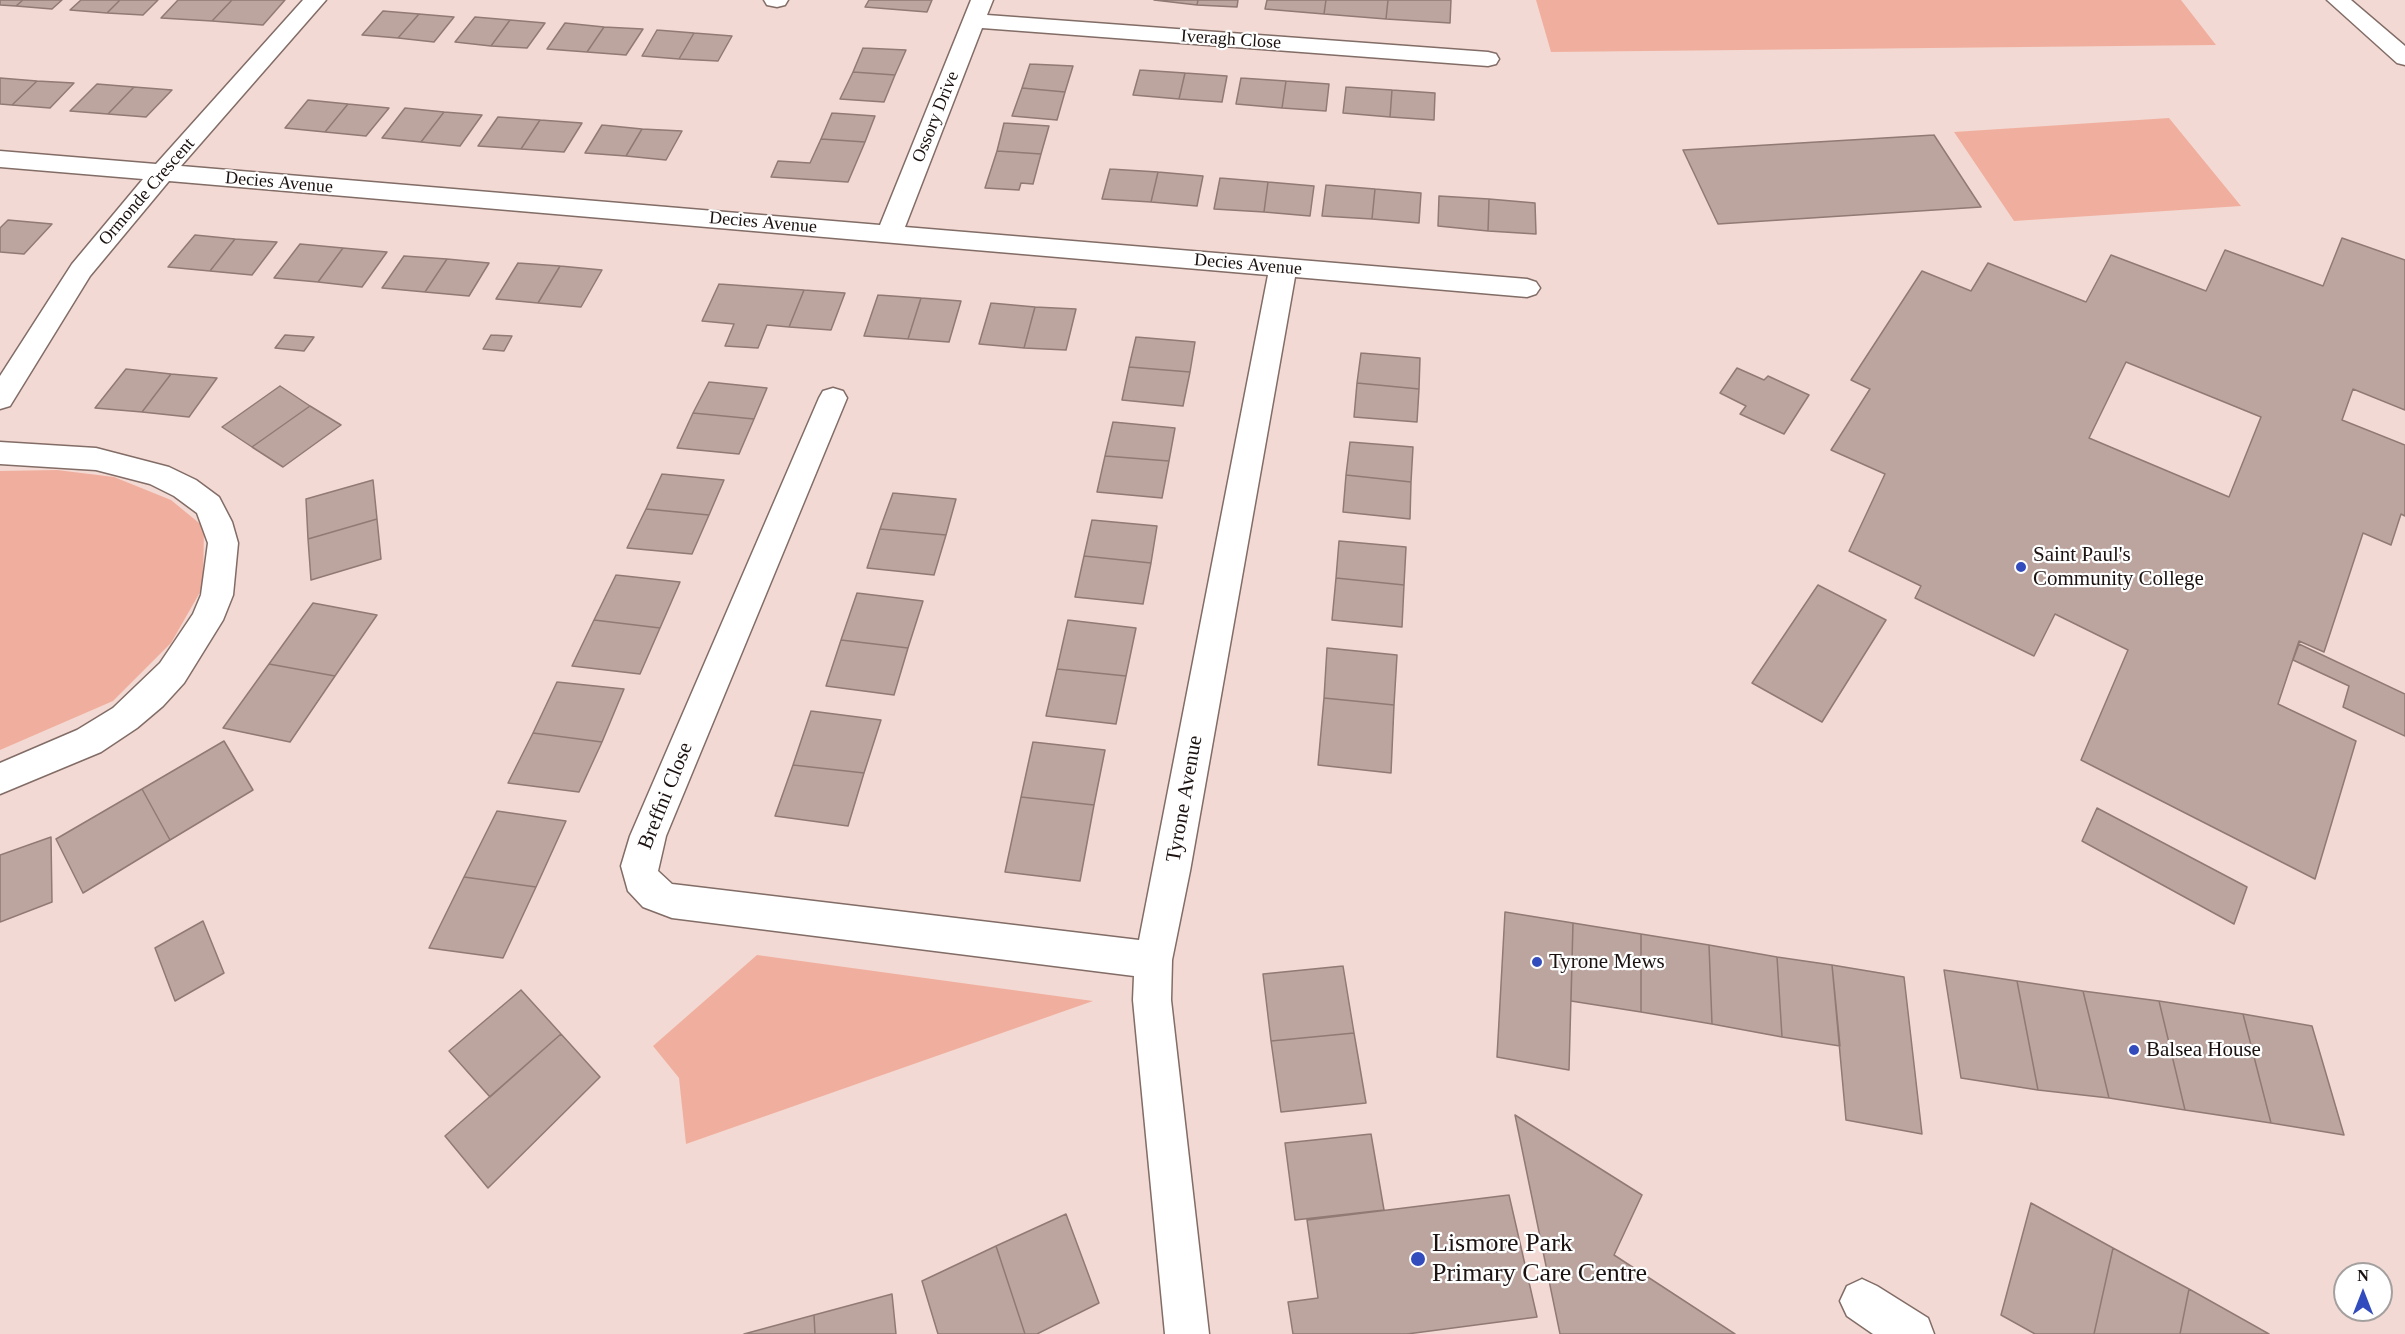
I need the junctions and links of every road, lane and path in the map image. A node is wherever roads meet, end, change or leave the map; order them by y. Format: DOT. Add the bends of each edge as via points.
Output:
graph roads {
  1 [pos="315,0"];
  2 [pos="2338,0"];
  3 [pos="978,10"];
  4 [pos="2405,58"];
  5 [pos="1488,59"];
  6 [pos="0,159"];
  7 [pos="162,173"];
  8 [pos="890,233"];
  9 [pos="1283,268"];
  10 [pos="1527,288"];
  11 [pos="833,398"];
  12 [pos="0,399"];
  13 [pos="0,453"];
  14 [pos="0,779"];
  15 [pos="1153,960"];
  16 [pos="1862,1301"];
  17 [pos="1187,1334"];
  18 [pos="1912,1334"];
  1 -- 7 [label="street, Ormonde Crescent"];
  2 -- 4 [label="street"];
  3 -- 5 [label="street, Iveragh Close"];
  3 -- 8 [label="street, Ossory Drive"];
  6 -- 7 [label="street, Decies Avenue"];
  7 -- 8 [label="street, Decies Avenue"];
  7 -- 12 [label="street, Ormonde Crescent" via="65,292"];
  8 -- 9 [label="street, Decies Avenue"];
  9 -- 10 [label="street, Decies Avenue"];
  9 -- 15 [label="street, Tyrone Avenue"];
  11 -- 15 [label="street, Breffni Close" via="648,836 639,866 641,879 656,895 672,902"];
  13 -- 14 [label="street" via="96,459 158,475 208,505 223,543 217,596 207,620 172,673 151,696 89,741"];
  15 -- 17 [label="street, Tyrone Avenue" via="1152,1000"];
  16 -- 18 [label="street"];
}
